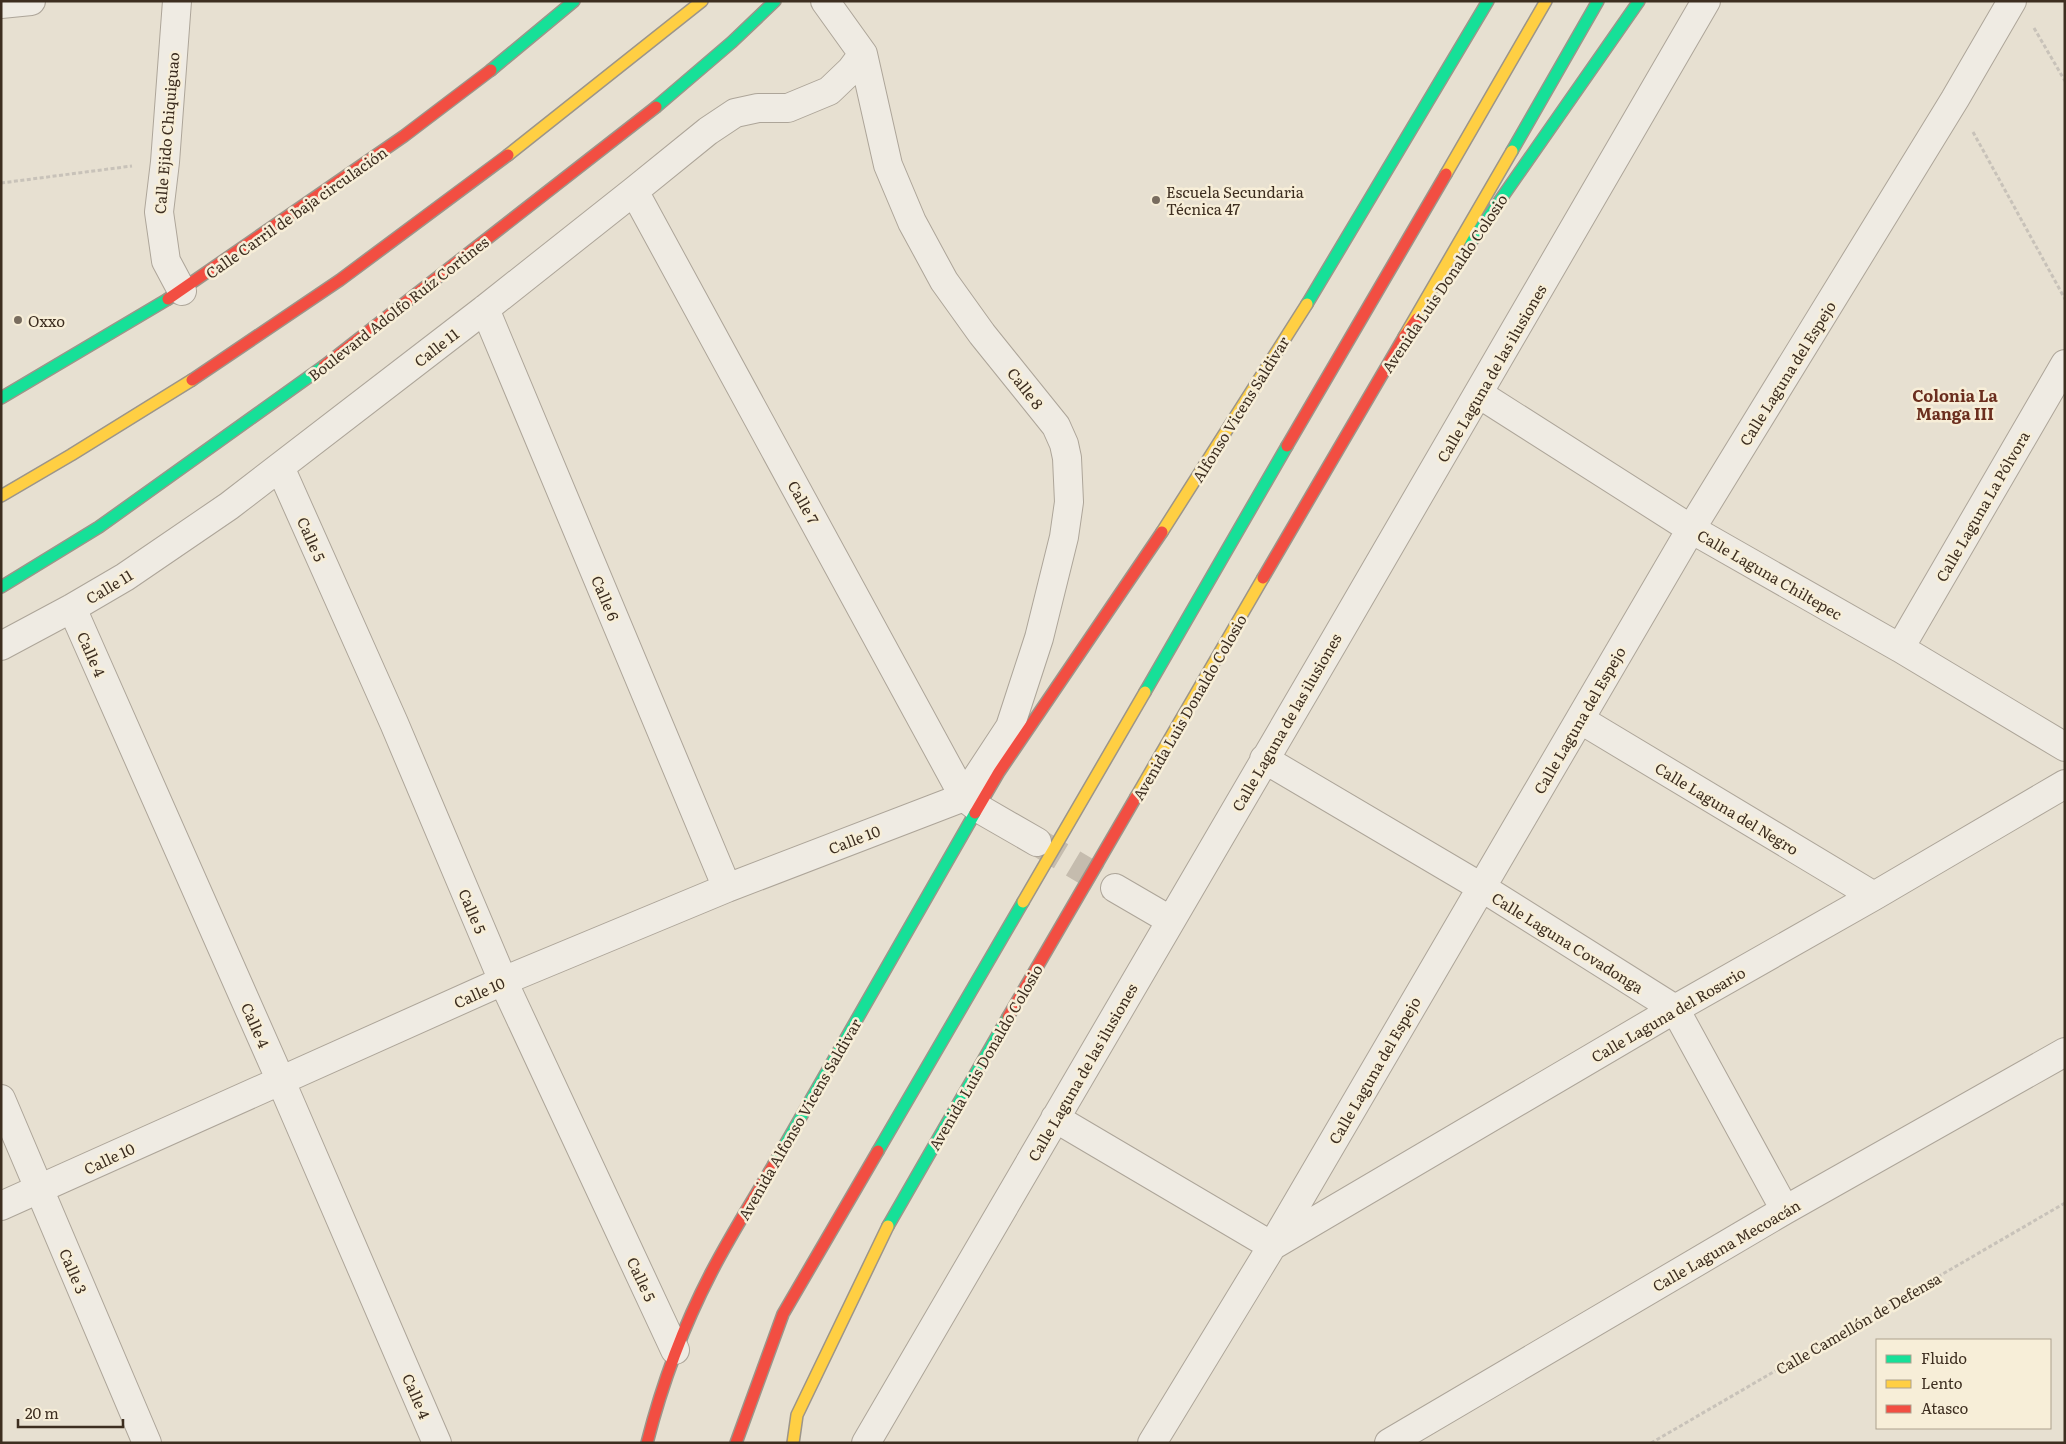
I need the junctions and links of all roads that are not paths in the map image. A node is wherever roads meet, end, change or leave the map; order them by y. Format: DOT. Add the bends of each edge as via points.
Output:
graph roads {
  1 [pos="31,1"];
  2 [pos="177,1"];
  3 [pos="574,1"];
  4 [pos="702,1"];
  5 [pos="775,1"];
  6 [pos="825,1"];
  7 [pos="1488,1"];
  8 [pos="1546,1"];
  9 [pos="1598,1"];
  10 [pos="1639,1"];
  11 [pos="1706,1"];
  12 [pos="2012,1"];
  13 [pos="1,4"];
  14 [pos="863,54"];
  15 [pos="634,191"];
  16 [pos="182,291"];
  17 [pos="485,309"];
  18 [pos="1404,337"];
  19 [pos="2065,364"];
  20 [pos="1479,394"];
  21 [pos="1,398"];
  22 [pos="280,468"];
  23 [pos="1,496"];
  24 [pos="1691,529"];
  25 [pos="1,587"];
  26 [pos="72,608"];
  27 [pos="1,646"];
  28 [pos="1900,648"];
  29 [pos="1581,720"];
  30 [pos="2065,747"];
  31 [pos="1264,759"];
  32 [pos="2065,784"];
  33 [pos="971,802"];
  34 [pos="1037,842"];
  35 [pos="1480,887"];
  36 [pos="727,888"];
  37 [pos="1115,888"];
  38 [pos="1874,896"];
  39 [pos="1170,920"];
  40 [pos="503,981"];
  41 [pos="1675,1009"];
  42 [pos="2065,1052"];
  43 [pos="280,1079"];
  44 [pos="1,1099"];
  45 [pos="1055,1118"];
  46 [pos="40,1190"];
  47 [pos="1,1206"];
  48 [pos="1786,1210"];
  49 [pos="1272,1246"];
  50 [pos="675,1350"];
  51 [pos="147,1443"];
  52 [pos="437,1443"];
  53 [pos="647,1443"];
  54 [pos="736,1443"];
  55 [pos="793,1443"];
  56 [pos="866,1443"];
  57 [pos="1152,1443"];
  58 [pos="1389,1443"];
  1 -- 13 [label="street"];
  2 -- 16 [label="street, Calle Ejido Chiquiguao" via="158,212 166,261"];
  3 -- 16 [label="main road, Calle Carril de baja circulación" via="515,52 404,136"];
  4 -- 23 [label="main road" via="447,202 282,321"];
  5 -- 25 [label="main road, Boulevard Adolfo Ruíz Cortines" via="645,116 344,351 99,527"];
  6 -- 14 [label="street, Calle 8"];
  7 -- 33 [label="main road, Alfonso Vicens Saldivar" via="1306,304 1173,517 999,772"];
  8 -- 54 [label="main road" via="782,1314"];
  9 -- 18 [label="main road"];
  10 -- 18 [label="main road, Avenida Luis Donaldo Colosio"];
  11 -- 20 [label="street, Calle Laguna de las ilusiones"];
  12 -- 24 [label="street, Calle Laguna del Espejo"];
  14 -- 15 [label="street, Calle 11" via="834,86 809,100 788,108 758,108 735,113"];
  14 -- 33 [label="street, Calle 8" via="888,165 912,222 944,281 1056,426 1067,458 1069,502 1052,592 1010,727"];
  15 -- 17 [label="street, Calle 11"];
  15 -- 33 [label="street, Calle 7"];
  16 -- 21 [label="main road, Calle Carril de baja circulación"];
  17 -- 22 [label="street, Calle 11"];
  17 -- 36 [label="street, Calle 6"];
  18 -- 55 [label="main road, Avenida Luis Donaldo Colosio" via="896,1209 797,1415"];
  19 -- 28 [label="street, Calle Laguna La Pólvora"];
  20 -- 24 [label="street, Calle Laguna Chiltepec"];
  20 -- 31 [label="street, Calle Laguna de las ilusiones"];
  22 -- 26 [label="street, Calle 11" via="177,543"];
  22 -- 40 [label="street, Calle 5" via="394,723"];
  24 -- 28 [label="street, Calle Laguna Chiltepec"];
  24 -- 29 [label="street, Calle Laguna del Espejo"];
  26 -- 27 [label="street, Calle 11"];
  26 -- 43 [label="street, Calle 4"];
  28 -- 30 [label="street, Calle Laguna Chiltepec"];
  29 -- 35 [label="street, Calle Laguna del Espejo"];
  29 -- 38 [label="street, Calle Laguna del Negro"];
  31 -- 35 [label="street, Calle Laguna Covadonga"];
  31 -- 39 [label="street, Calle Laguna de las ilusiones"];
  32 -- 38 [label="street, Calle Laguna del Rosario"];
  33 -- 34 [label="street"];
  33 -- 36 [label="street, Calle 10"];
  33 -- 50 [label="main road, Avenida Alfonso Vicens Saldivar" via="712,1271"];
  35 -- 41 [label="street, Calle Laguna Covadonga"];
  35 -- 49 [label="street, Calle Laguna del Espejo"];
  36 -- 40 [label="street, Calle 10"];
  37 -- 39 [label="street"];
  38 -- 41 [label="street, Calle Laguna del Rosario"];
  39 -- 45 [label="street, Calle Laguna de las ilusiones"];
  40 -- 43 [label="street, Calle 10"];
  40 -- 50 [label="street, Calle 5"];
  41 -- 48 [label="street, Calle Laguna Covadonga"];
  41 -- 49 [label="street, Calle Laguna del Rosario"];
  42 -- 48 [label="street, Calle Laguna Mecoacán"];
  43 -- 46 [label="street, Calle 10"];
  43 -- 52 [label="street, Calle 4"];
  44 -- 46 [label="street, Calle 3"];
  45 -- 49 [label="street"];
  45 -- 56 [label="street, Calle Laguna de las ilusiones"];
  46 -- 47 [label="street, Calle 10"];
  46 -- 51 [label="street, Calle 3"];
  48 -- 58 [label="street, Calle Laguna Mecoacán"];
  49 -- 57 [label="street, Calle Laguna del Espejo"];
  50 -- 53 [label="main road, Avenida Alfonso Vicens Saldivar"];
}
